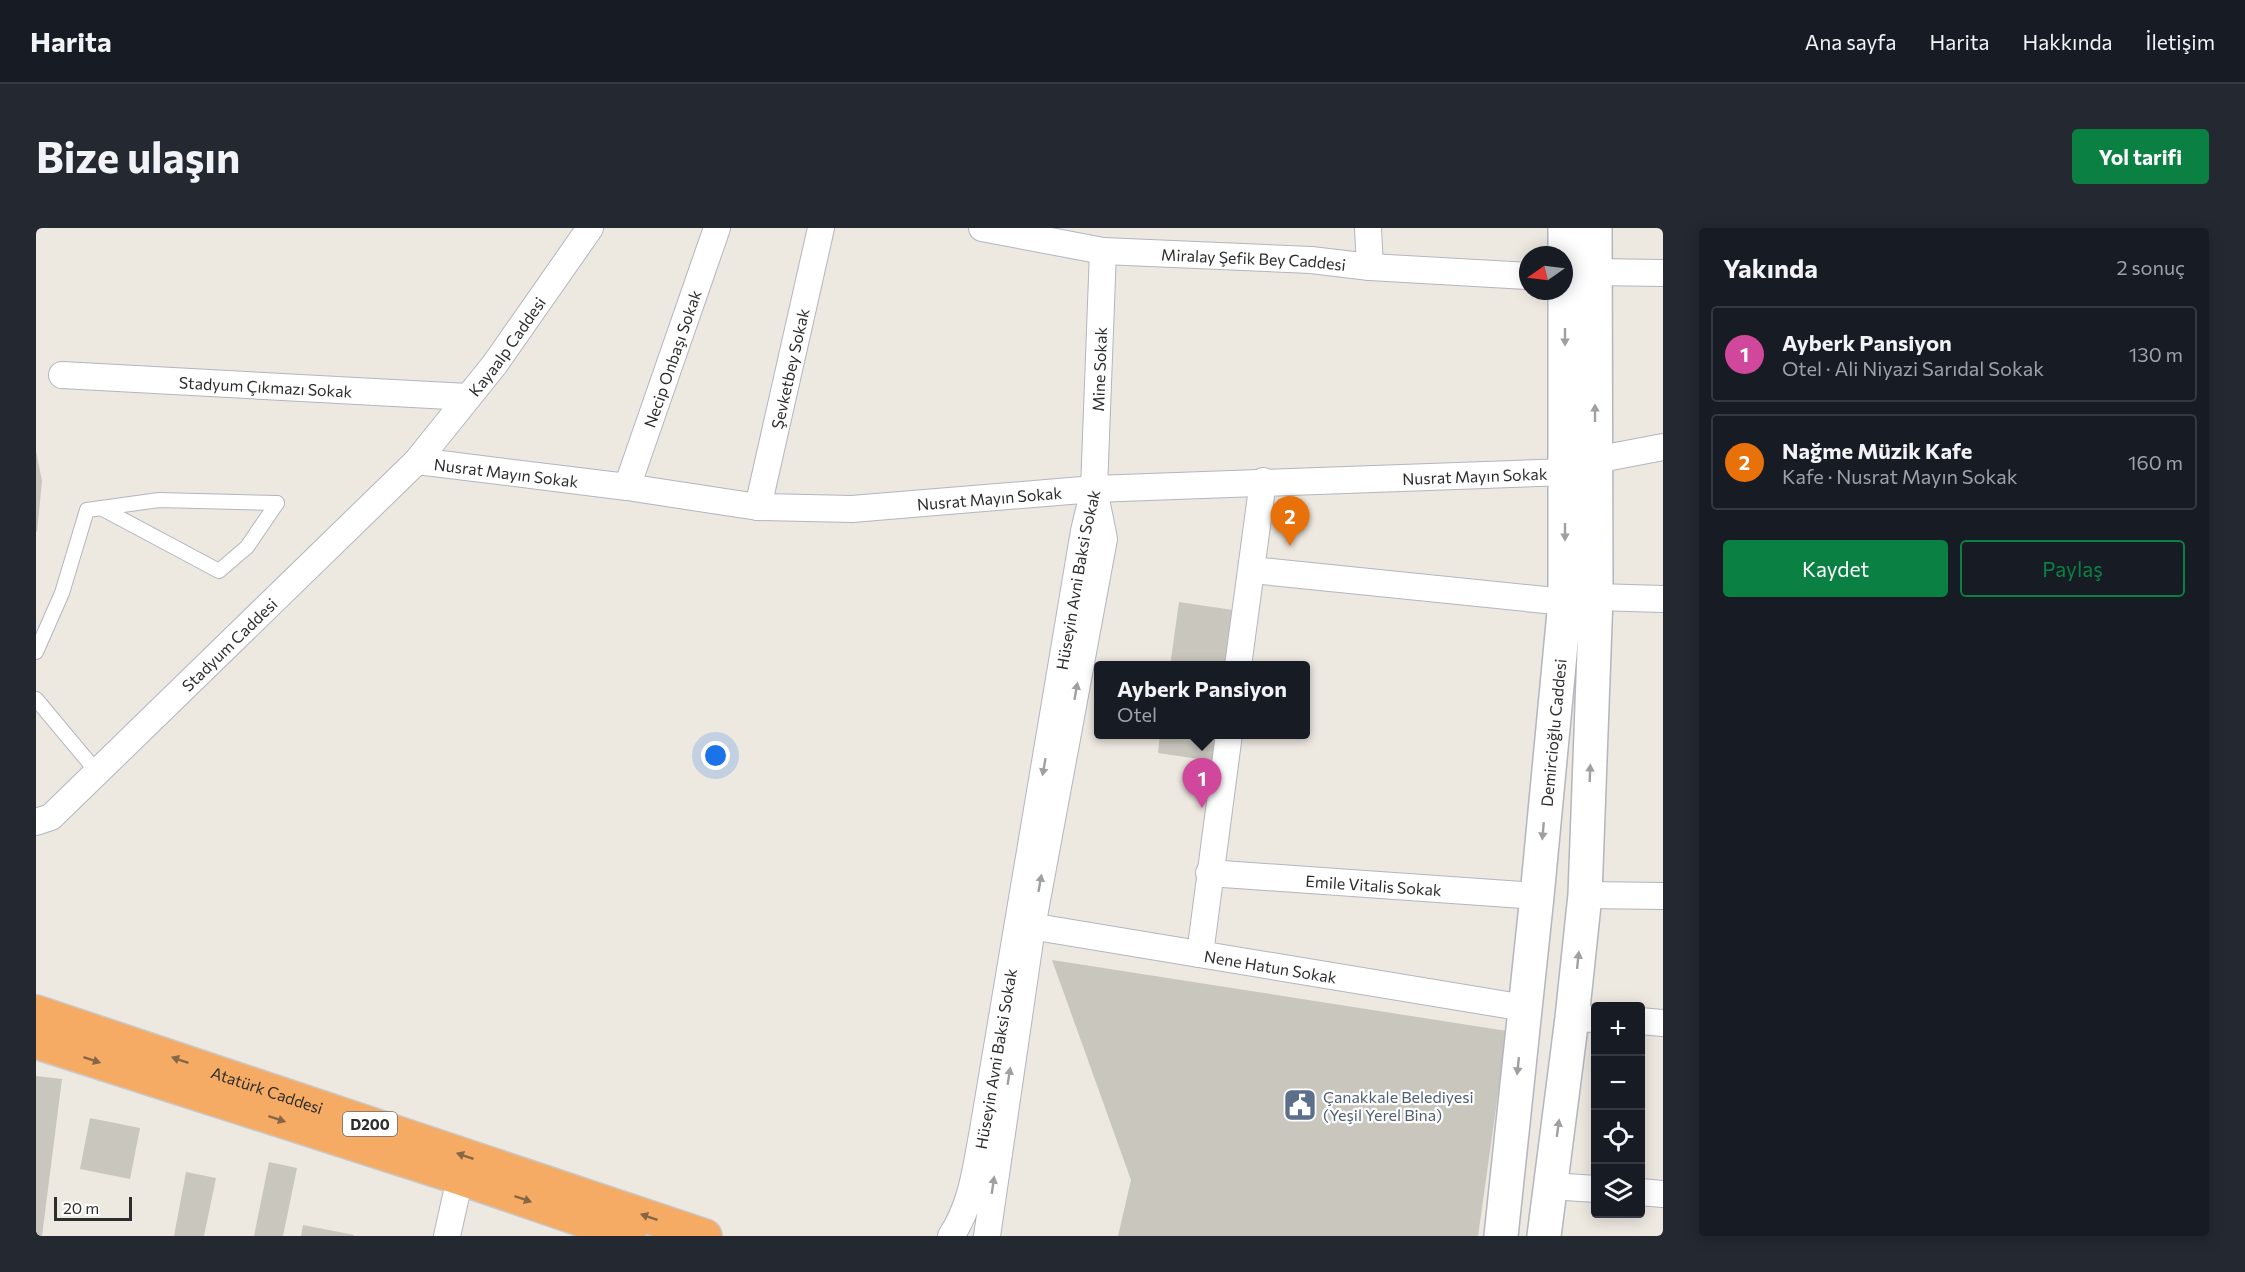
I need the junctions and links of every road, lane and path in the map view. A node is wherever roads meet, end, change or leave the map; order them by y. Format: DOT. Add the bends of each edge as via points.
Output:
graph roads {
  1 [pos="590,228"];
  2 [pos="717,228"];
  3 [pos="820,228"];
  4 [pos="982,228"];
  5 [pos="1368,228"];
  6 [pos="1565,228"];
  7 [pos="1595,228"];
  8 [pos="1103,250"];
  9 [pos="1370,267"];
  10 [pos="1663,273"];
  11 [pos="1519,275"];
  12 [pos="1574,276"];
  13 [pos="62,375"];
  14 [pos="468,398"];
  15 [pos="1663,447"];
  16 [pos="417,461"];
  17 [pos="1580,466"];
  18 [pos="1263,481"];
  19 [pos="627,488"];
  20 [pos="1094,489"];
  21 [pos="758,507"];
  22 [pos="101,508"];
  23 [pos="1252,570"];
  24 [pos="1663,599"];
  25 [pos="1580,600"];
  26 [pos="36,652"];
  27 [pos="1239,661"];
  28 [pos="36,699"];
  29 [pos="1228,739"];
  30 [pos="97,772"];
  31 [pos="41,825"];
  32 [pos="1209,873"];
  33 [pos="1585,895"];
  34 [pos="1537,896"];
  35 [pos="1663,896"];
  36 [pos="1025,926"];
  37 [pos="1200,954"];
  38 [pos="1525,1008"];
  39 [pos="36,1012"];
  40 [pos="1584,1018"];
  41 [pos="1645,1022"];
  42 [pos="1663,1023"];
  43 [pos="36,1042"];
  44 [pos="460,1178"];
  45 [pos="1550,1186"];
  46 [pos="1591,1189"];
  47 [pos="1645,1192"];
  48 [pos="1663,1194"];
  49 [pos="980,1221"];
  50 [pos="450,1226"];
  51 [pos="629,1236"];
  52 [pos="705,1236"];
  53 [pos="951,1236"];
  54 [pos="1500,1236"];
  55 [pos="1544,1236"];
  1 -- 14 [label="street, Kayaalp Caddesi"];
  2 -- 19 [label="street, Necip Onbaşı Sokak"];
  3 -- 21 [label="street, Şevketbey Sokak"];
  4 -- 8 [label="street, Miralay Şefik Bey Caddesi"];
  5 -- 9 [label="street"];
  6 -- 12 [label="main road, Demircioğlu Caddesi"];
  7 -- 12 [label="main road, Demircioğlu Caddesi"];
  8 -- 9 [label="street, Miralay Şefik Bey Caddesi" via="1311,260"];
  8 -- 20 [label="street, Mine Sokak"];
  9 -- 11 [label="street, Miralay Şefik Bey Caddesi"];
  10 -- 12 [label="street"];
  12 -- 17 [label="main road, Demircioğlu Caddesi"];
  13 -- 14 [label="street, Stadyum Çıkmazı Sokak"];
  14 -- 16 [label="street, Kayaalp Caddesi"];
  15 -- 17 [label="street, Nusrat Mayın Sokak"];
  16 -- 19 [label="street, Nusrat Mayın Sokak"];
  16 -- 30 [label="street, Stadyum Caddesi"];
  17 -- 18 [label="street, Nusrat Mayın Sokak"];
  17 -- 25 [label="main road, Demircioğlu Caddesi"];
  18 -- 20 [label="street, Nusrat Mayın Sokak"];
  18 -- 23 [label="street"];
  19 -- 21 [label="street, Nusrat Mayın Sokak"];
  20 -- 21 [label="street, Nusrat Mayın Sokak" via="852,509"];
  20 -- 36 [label="street, Hüseyin Avni Baksi Sokak" via="1104,539"];
  22 -- 22 [label="lane" via="219,571 247,547 277,503 159,500"];
  22 -- 26 [label="lane" via="87,510 62,593"];
  23 -- 25 [label="street"];
  23 -- 27 [label="street"];
  24 -- 25 [label="street"];
  33 -- 25 [label="main road, Demircioğlu Caddesi, one-way"];
  25 -- 34 [label="main road, Demircioğlu Caddesi, one-way"];
  28 -- 30 [label="lane"];
  29 -- 32 [label="street"];
  30 -- 31 [label="street, Stadyum Caddesi"];
  32 -- 34 [label="street, Emile Vitalis Sokak"];
  32 -- 37 [label="street"];
  33 -- 35 [label="street"];
  40 -- 33 [label="main road, Demircioğlu Caddesi, one-way"];
  34 -- 38 [label="main road, Demircioğlu Caddesi"];
  36 -- 37 [label="street, Nene Hatun Sokak"];
  36 -- 49 [label="street, Hüseyin Avni Baksi Sokak"];
  37 -- 38 [label="street, Nene Hatun Sokak"];
  38 -- 54 [label="main road, Demircioğlu Caddesi, one-way"];
  52 -- 39 [label="highway, Atatürk Caddesi / D200, one-way"];
  45 -- 40 [label="main road, Demircioğlu Caddesi, one-way"];
  41 -- 42 [label="street"];
  43 -- 44 [label="highway, Atatürk Caddesi / D200, one-way"];
  44 -- 50 [label="street"];
  44 -- 51 [label="highway, Atatürk Caddesi / D200, one-way"];
  45 -- 46 [label="street"];
  45 -- 55 [label="main road, Demircioğlu Caddesi"];
  47 -- 48 [label="street"];
  49 -- 53 [label="street, Hüseyin Avni Baksi Sokak"];
}
